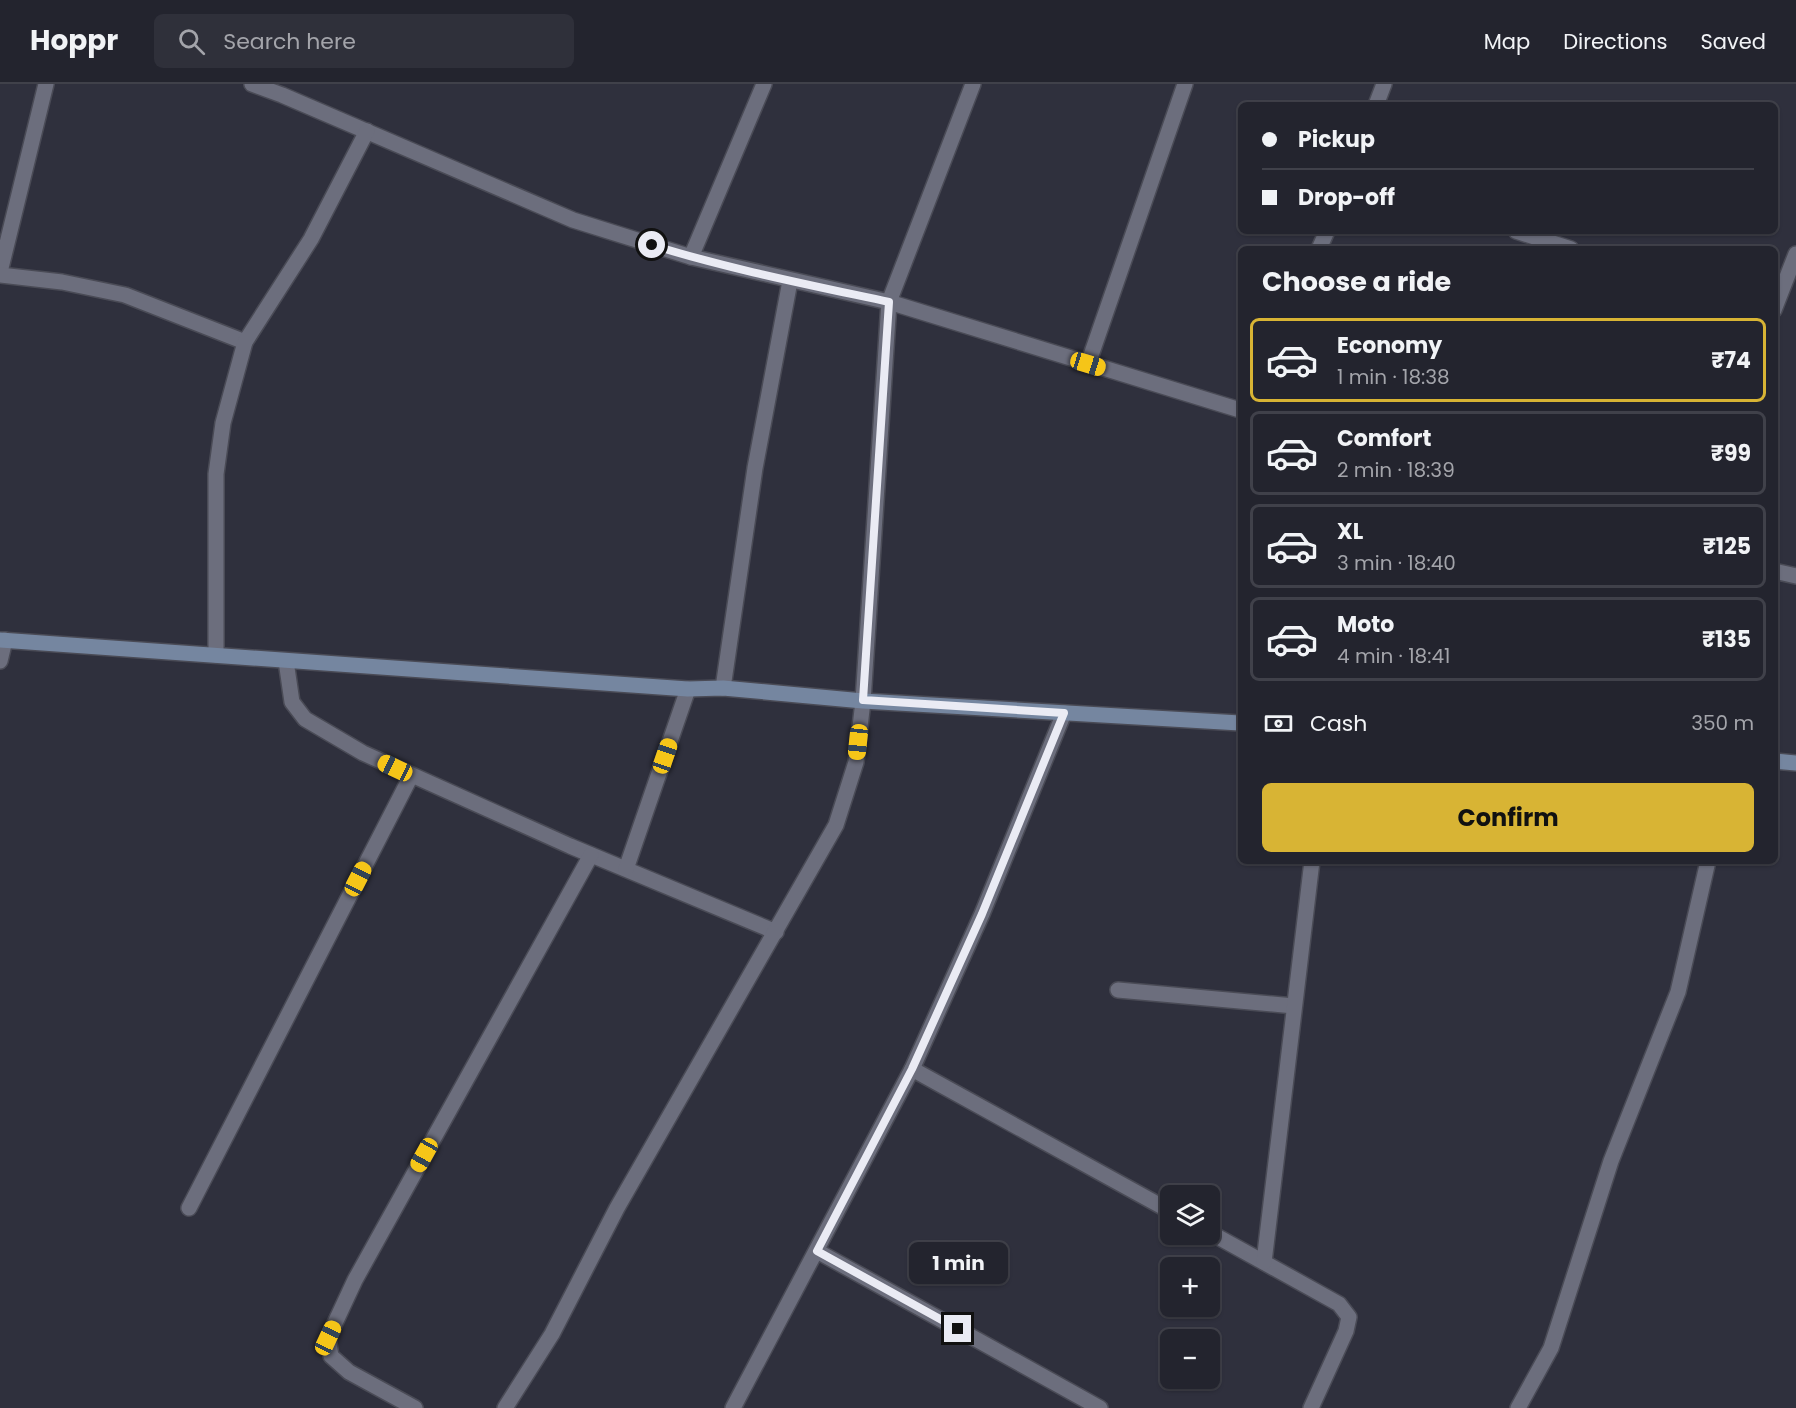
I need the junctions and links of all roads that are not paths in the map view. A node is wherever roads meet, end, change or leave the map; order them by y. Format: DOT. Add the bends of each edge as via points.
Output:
graph roads {
  1 [pos="46,84"];
  2 [pos="252,84"];
  3 [pos="764,84"];
  4 [pos="973,84"];
  5 [pos="1185,84"];
  6 [pos="1384,84"];
  7 [pos="1377,102"];
  8 [pos="367,131"];
  9 [pos="1525,234"];
  10 [pos="1562,246"];
  11 [pos="1796,254"];
  12 [pos="691,257"];
  13 [pos="0,273"];
  14 [pos="790,281"];
  15 [pos="1778,300"];
  16 [pos="889,302"];
  17 [pos="245,342"];
  18 [pos="1088,364"];
  19 [pos="1238,409"];
  20 [pos="1778,572"];
  21 [pos="1796,576"];
  22 [pos="2,640"];
  23 [pos="216,655"];
  24 [pos="0,661"];
  25 [pos="286,661"];
  26 [pos="723,688"];
  27 [pos="688,689"];
  28 [pos="863,700"];
  29 [pos="1064,713"];
  30 [pos="1238,723"];
  31 [pos="1778,761"];
  32 [pos="1796,763"];
  33 [pos="411,776"];
  34 [pos="591,855"];
  35 [pos="1312,864"];
  36 [pos="1707,864"];
  37 [pos="626,869"];
  38 [pos="776,932"];
  39 [pos="1118,990"];
  40 [pos="1294,1006"];
  41 [pos="912,1069"];
  42 [pos="1160,1205"];
  43 [pos="189,1208"];
  44 [pos="1220,1238"];
  45 [pos="817,1251"];
  46 [pos="1263,1262"];
  47 [pos="415,1408"];
  48 [pos="505,1408"];
  49 [pos="733,1408"];
  50 [pos="1100,1408"];
  51 [pos="1311,1408"];
  52 [pos="1518,1408"];
  1 -- 13 [label="street"];
  2 -- 8 [label="street"];
  3 -- 12 [label="street"];
  4 -- 16 [label="street"];
  5 -- 18 [label="street"];
  6 -- 7 [label="street"];
  8 -- 12 [label="street" via="573,220"];
  8 -- 17 [label="street" via="311,239"];
  9 -- 10 [label="street"];
  11 -- 15 [label="street"];
  12 -- 14 [label="street"];
  13 -- 17 [label="street" via="125,295"];
  14 -- 16 [label="street"];
  14 -- 26 [label="street" via="755,468"];
  16 -- 18 [label="street"];
  16 -- 28 [label="street"];
  17 -- 23 [label="street" via="223,423 216,474"];
  18 -- 19 [label="street"];
  20 -- 21 [label="street"];
  22 -- 23 [label="main road"];
  22 -- 24 [label="street"];
  23 -- 25 [label="main road"];
  25 -- 27 [label="main road"];
  25 -- 33 [label="street" via="292,702 305,719"];
  26 -- 27 [label="main road"];
  26 -- 28 [label="main road"];
  27 -- 37 [label="street"];
  28 -- 29 [label="main road"];
  28 -- 38 [label="street" via="856,762 836,825"];
  29 -- 30 [label="main road"];
  29 -- 41 [label="street" via="982,914"];
  31 -- 32 [label="main road"];
  33 -- 34 [label="street"];
  33 -- 43 [label="street"];
  34 -- 37 [label="street"];
  34 -- 47 [label="street" via="355,1280 328,1338 331,1356 349,1372"];
  35 -- 40 [label="street"];
  36 -- 52 [label="street" via="1678,992 1611,1161 1551,1348"];
  37 -- 38 [label="street"];
  38 -- 48 [label="street" via="617,1208 552,1334"];
  39 -- 40 [label="street"];
  40 -- 46 [label="street"];
  41 -- 42 [label="street"];
  41 -- 45 [label="street"];
  44 -- 46 [label="street"];
  45 -- 49 [label="street"];
  45 -- 50 [label="street"];
  46 -- 51 [label="street" via="1339,1304 1349,1317"];
}
